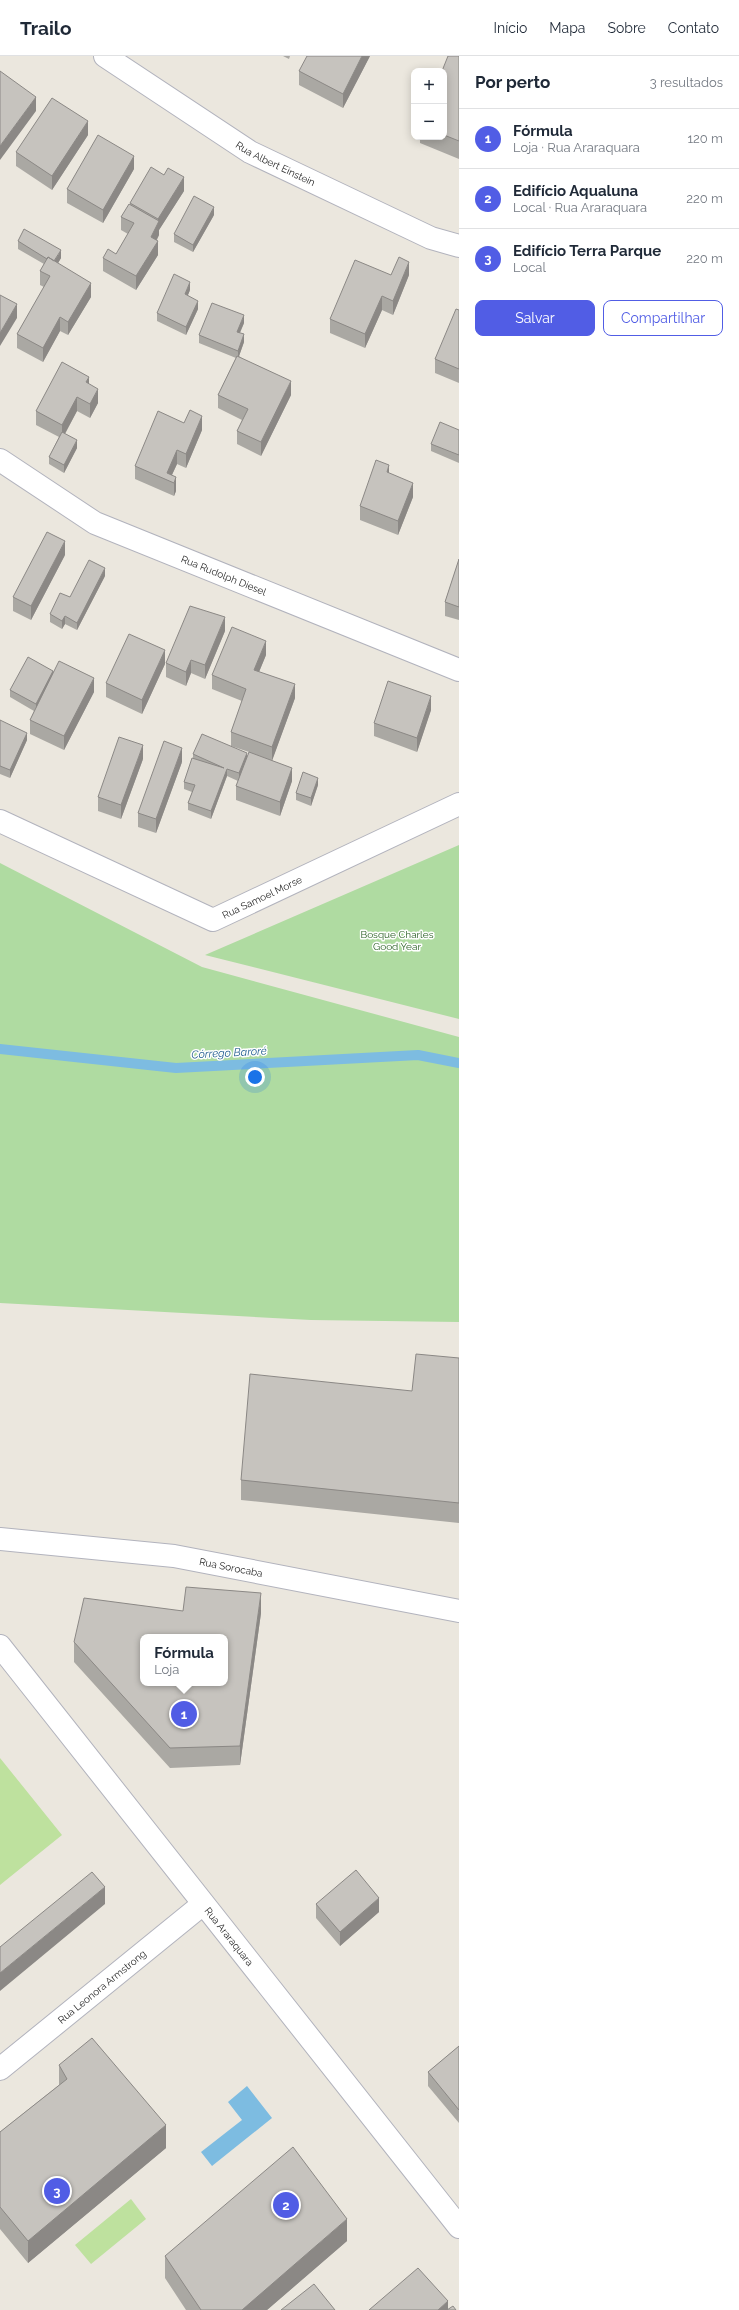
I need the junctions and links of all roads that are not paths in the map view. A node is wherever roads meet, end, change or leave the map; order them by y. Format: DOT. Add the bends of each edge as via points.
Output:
graph roads {
  1 [pos="105,56"];
  2 [pos="459,246"];
  3 [pos="0,460"];
  4 [pos="459,670"];
  5 [pos="459,804"];
  6 [pos="0,821"];
  7 [pos="0,1539"];
  8 [pos="459,1611"];
  9 [pos="0,1646"];
  10 [pos="203,1904"];
  11 [pos="0,2068"];
  12 [pos="459,2227"];
  1 -- 2 [label="street, Rua Albert Einstein" via="250,152 431,238"];
  3 -- 4 [label="street, Rua Rudolph Diesel" via="95,523"];
  5 -- 6 [label="street, Rua Samoel Morse" via="213,920"];
  7 -- 8 [label="street, Rua Sorocaba" via="174,1556"];
  9 -- 10 [label="street, Rua Araraquara"];
  10 -- 11 [label="street, Rua Leonora Armstrong"];
  10 -- 12 [label="street, Rua Araraquara"];
}
